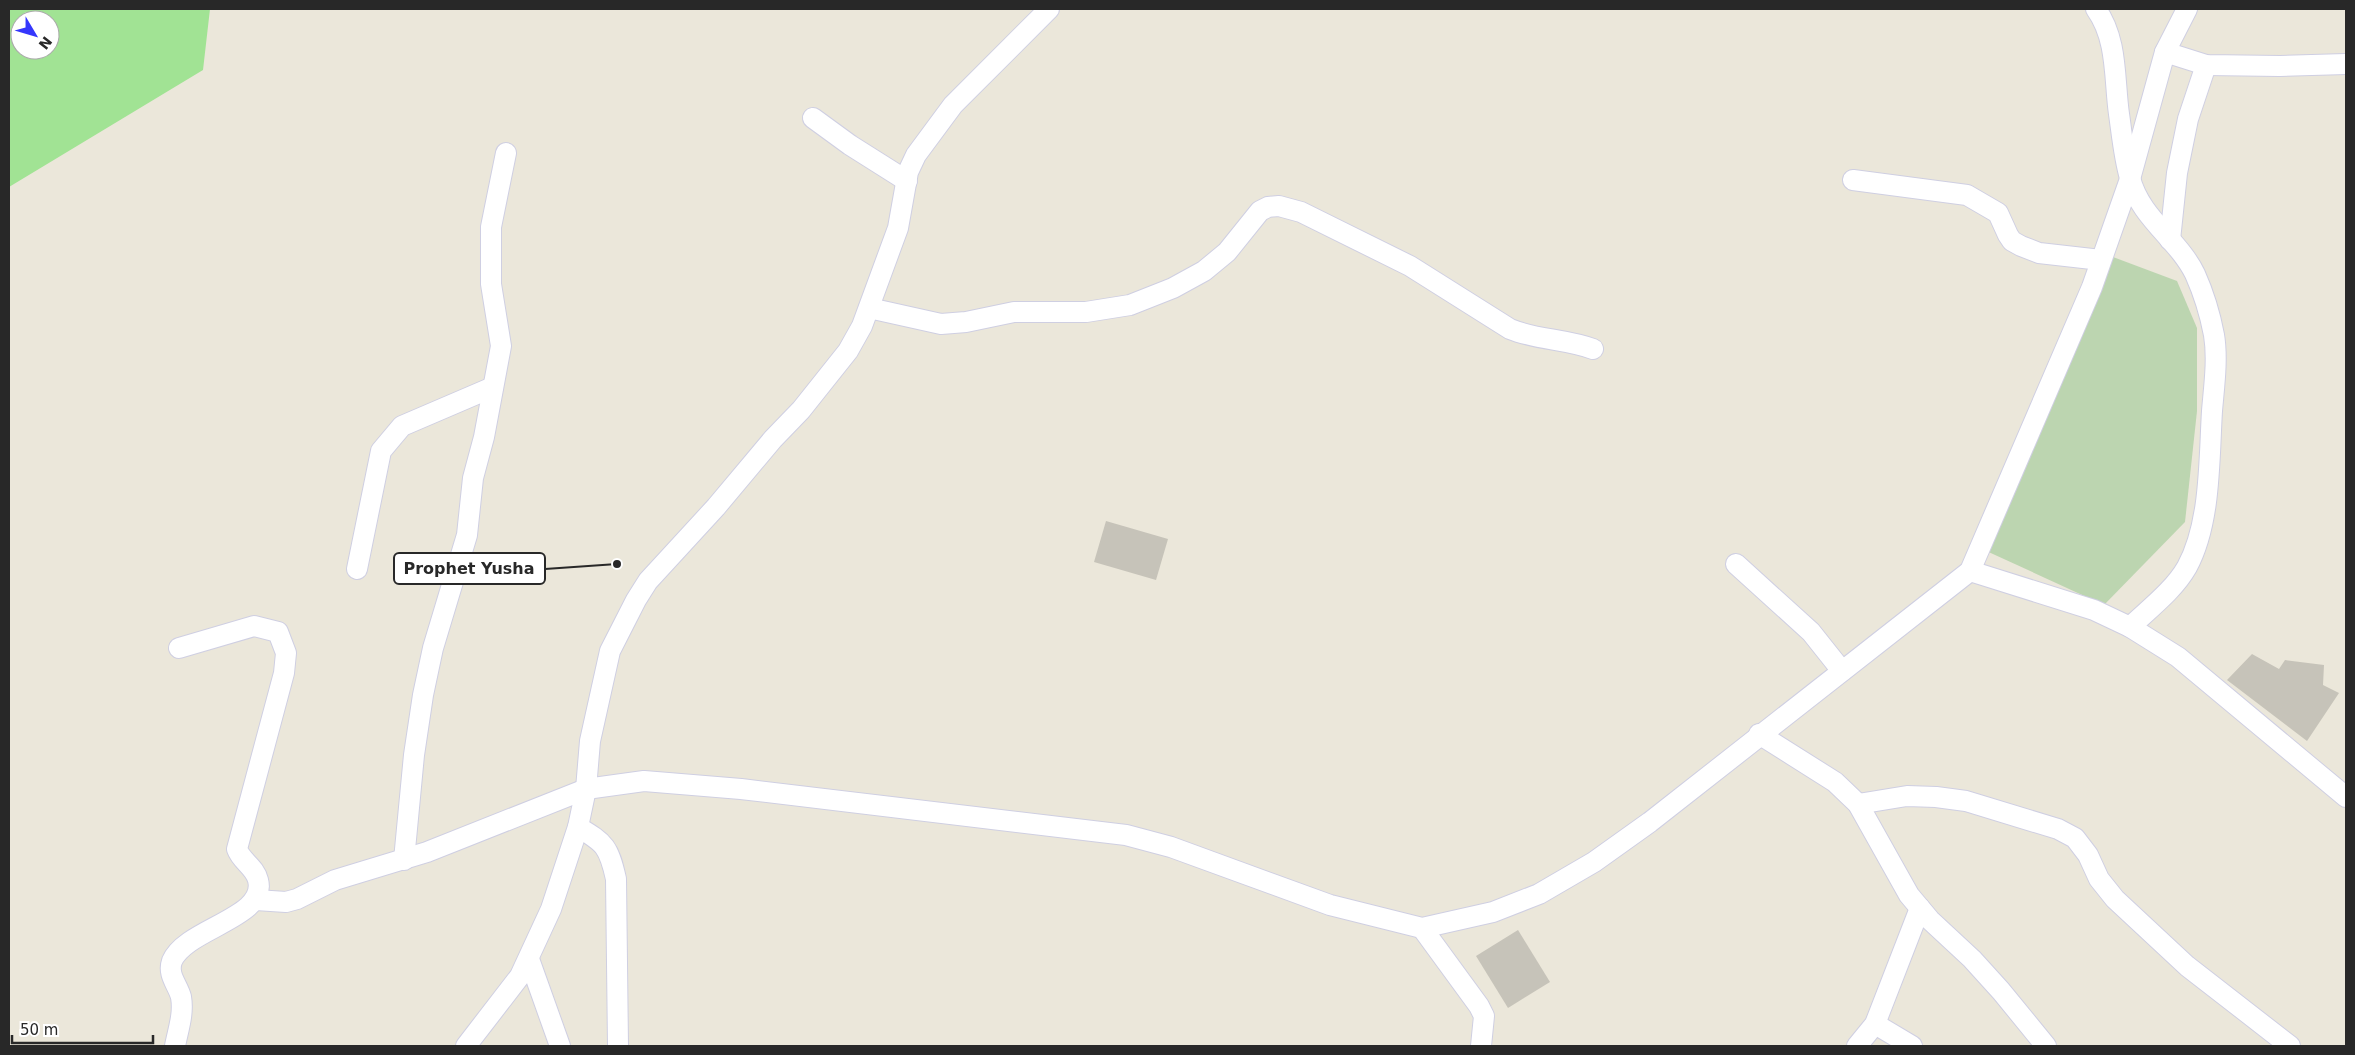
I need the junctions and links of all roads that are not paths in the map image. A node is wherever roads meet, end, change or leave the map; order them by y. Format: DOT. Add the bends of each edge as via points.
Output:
graph roads {
  1 [pos="1049,9"];
  2 [pos="2096,9"];
  3 [pos="2187,9"];
  4 [pos="2165,52"];
  5 [pos="2346,64"];
  6 [pos="2206,65"];
  7 [pos="813,118"];
  8 [pos="506,153"];
  9 [pos="2130,179"];
  10 [pos="1853,180"];
  11 [pos="907,181"];
  12 [pos="2170,240"];
  13 [pos="2101,260"];
  14 [pos="869,308"];
  15 [pos="1593,348"];
  16 [pos="493,387"];
  17 [pos="1736,564"];
  18 [pos="357,569"];
  19 [pos="1970,571"];
  20 [pos="2130,627"];
  21 [pos="178,648"];
  22 [pos="1842,671"];
  23 [pos="1759,734"];
  24 [pos="586,789"];
  25 [pos="2346,797"];
  26 [pos="1858,804"];
  27 [pos="578,827"];
  28 [pos="404,860"];
  29 [pos="256,900"];
  30 [pos="1920,908"];
  31 [pos="1422,928"];
  32 [pos="529,959"];
  33 [pos="1875,1024"];
  34 [pos="175,1046"];
  35 [pos="466,1046"];
  36 [pos="560,1046"];
  37 [pos="618,1046"];
  38 [pos="1480,1046"];
  39 [pos="1857,1046"];
  40 [pos="1912,1046"];
  41 [pos="2046,1046"];
  42 [pos="2290,1046"];
  1 -- 11 [label="street" via="953,105 916,154"];
  2 -- 9 [label="street" via="2103,19 2112,47"];
  3 -- 4 [label="street"];
  4 -- 6 [label="street"];
  4 -- 9 [label="street"];
  5 -- 6 [label="street"];
  6 -- 12 [label="street" via="2188,119 2176,173"];
  7 -- 11 [label="street"];
  8 -- 16 [label="street" via="491,227 491,284 501,346"];
  9 -- 12 [label="street" via="2143,209"];
  9 -- 13 [label="street"];
  10 -- 13 [label="street" via="1967,194 1998,212 2012,241 2026,248 2039,253"];
  11 -- 14 [label="street" via="898,228"];
  12 -- 20 [label="street" via="2194,272 2206,301 2214,337 2209,464 2203,521 2186,568"];
  13 -- 19 [label="street"];
  14 -- 15 [label="street" via="941,324 1014,312 1086,312 1130,304 1173,288 1204,270 1227,252 1260,211 1279,206 1301,212 1410,266 1510,329"];
  14 -- 24 [label="street" via="848,351 824,383 648,581 636,600 610,652 590,741"];
  16 -- 18 [label="street" via="402,426 381,451"];
  16 -- 28 [label="street" via="473,478 467,534 432,648 423,694"];
  17 -- 22 [label="street" via="1810,632"];
  19 -- 20 [label="street" via="2094,610"];
  19 -- 22 [label="street"];
  20 -- 25 [label="street" via="2178,658"];
  21 -- 29 [label="street" via="254,626 278,632 286,653 284,673 237,849 259,881"];
  22 -- 23 [label="street"];
  23 -- 26 [label="street" via="1835,782"];
  23 -- 31 [label="street" via="1618,845 1539,894 1493,912"];
  24 -- 27 [label="street"];
  24 -- 28 [label="street"];
  24 -- 31 [label="street" via="644,781 741,789 1126,835 1171,847 1330,905"];
  26 -- 30 [label="street" via="1891,866"];
  26 -- 42 [label="street" via="1907,796 1936,797 1986,806 2058,829 2075,838 2115,899 2187,966"];
  27 -- 32 [label="street" via="554,901"];
  27 -- 37 [label="street" via="600,840 611,857 616,879"];
  28 -- 29 [label="street" via="335,880 286,902"];
  29 -- 34 [label="street" via="242,912 195,938 178,951 171,963 171,975 181,996 182,1013"];
  30 -- 33 [label="street"];
  30 -- 41 [label="street" via="2001,991"];
  31 -- 38 [label="street" via="1484,1016"];
  32 -- 35 [label="street" via="500,1004"];
  32 -- 36 [label="street"];
  33 -- 39 [label="street"];
  33 -- 40 [label="street"];
}
